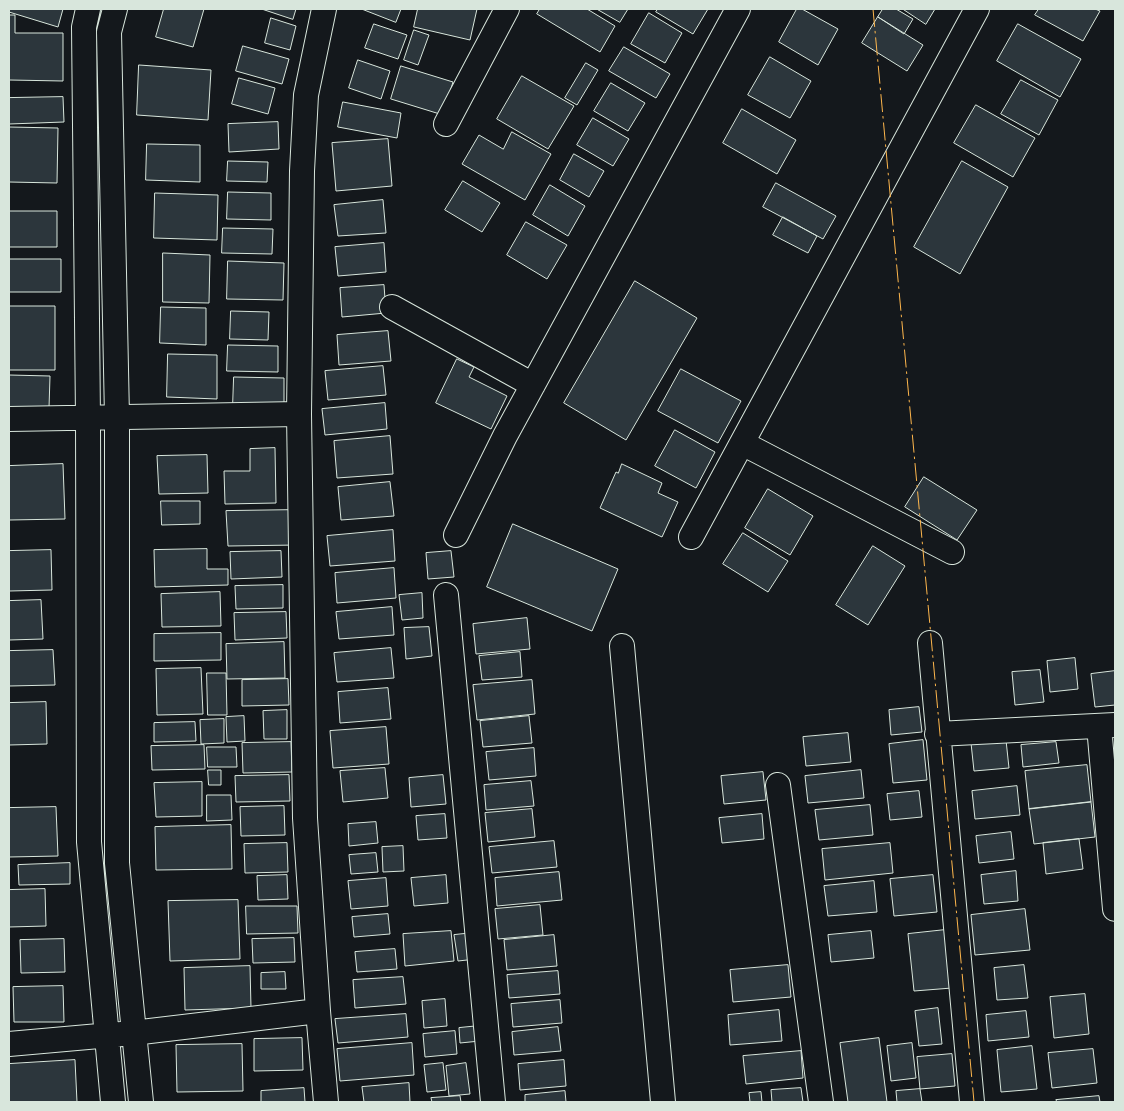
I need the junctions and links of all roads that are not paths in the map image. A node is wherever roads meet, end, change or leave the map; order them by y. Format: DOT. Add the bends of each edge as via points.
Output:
graph roads {
  1 [pos="88,9"];
  2 [pos="116,9"];
  3 [pos="324,9"];
  4 [pos="507,9"];
  5 [pos="738,9"];
  6 [pos="977,9"];
  7 [pos="446,124"];
  8 [pos="392,306"];
  9 [pos="533,385"];
  10 [pos="300,414"];
  11 [pos="116,417"];
  12 [pos="88,418"];
  13 [pos="9,419"];
  14 [pos="742,443"];
  15 [pos="456,535"];
  16 [pos="690,537"];
  17 [pos="952,552"];
  18 [pos="446,595"];
  19 [pos="930,643"];
  20 [pos="622,646"];
  21 [pos="116,679"];
  22 [pos="88,681"];
  23 [pos="1107,725"];
  24 [pos="937,734"];
  25 [pos="778,785"];
  26 [pos="1115,909"];
  27 [pos="318,1011"];
  28 [pos="134,1032"];
  29 [pos="107,1035"];
  30 [pos="9,1044"];
  31 [pos="113,1102"];
  32 [pos="140,1102"];
  33 [pos="326,1102"];
  34 [pos="492,1102"];
  35 [pos="663,1102"];
  36 [pos="821,1102"];
  37 [pos="972,1102"];
  1 -- 12 [label="street" via="84,37"];
  2 -- 11 [label="street" via="109,32"];
  3 -- 10 [label="street" via="306,105 302,172"];
  4 -- 7 [label="street"];
  5 -- 9 [label="street"];
  6 -- 14 [label="street"];
  8 -- 9 [label="street"];
  9 -- 15 [label="street"];
  10 -- 11 [label="street"];
  10 -- 27 [label="street" via="305,818"];
  11 -- 12 [label="street"];
  11 -- 21 [label="street"];
  12 -- 13 [label="street"];
  12 -- 22 [label="street"];
  14 -- 16 [label="street"];
  14 -- 17 [label="street"];
  18 -- 34 [label="street"];
  19 -- 24 [label="street"];
  20 -- 35 [label="street"];
  21 -- 22 [label="street"];
  21 -- 28 [label="street" via="117,863"];
  22 -- 29 [label="street" via="88,842"];
  23 -- 24 [label="street"];
  23 -- 26 [label="street"];
  24 -- 37 [label="street"];
  25 -- 36 [label="street"];
  27 -- 28 [label="street"];
  27 -- 33 [label="street"];
  28 -- 29 [label="street"];
  28 -- 32 [label="street"];
  29 -- 30 [label="street"];
  29 -- 31 [label="street"];
}
